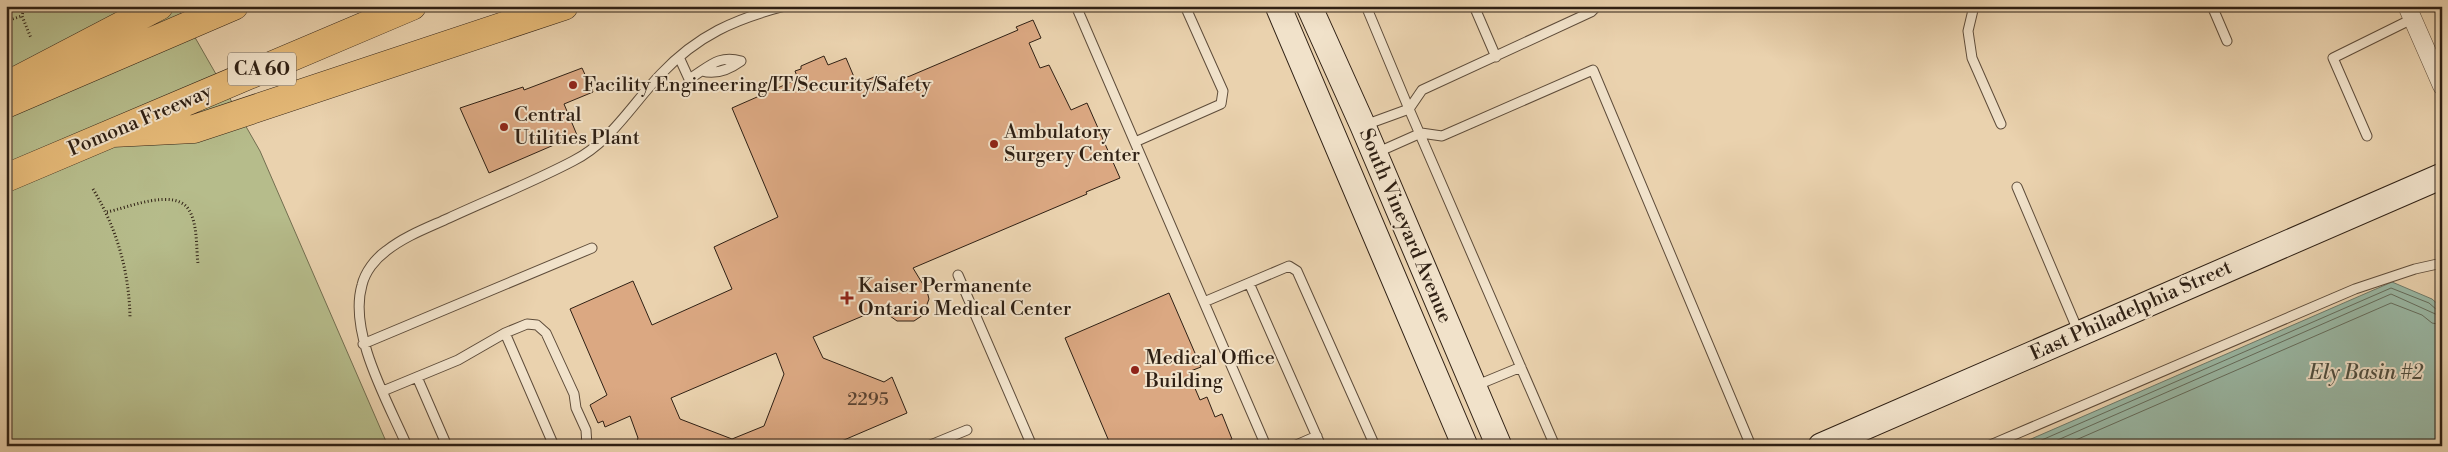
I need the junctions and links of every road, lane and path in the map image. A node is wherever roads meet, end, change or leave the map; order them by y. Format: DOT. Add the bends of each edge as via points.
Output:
graph roads {
  1 [pos="24,6"];
  2 [pos="159,6"];
  3 [pos="234,6"];
  4 [pos="412,6"];
  5 [pos="564,6"];
  6 [pos="785,6"];
  7 [pos="1185,6"];
  8 [pos="1278,6"];
  9 [pos="1309,6"];
  10 [pos="1474,6"];
  11 [pos="1597,6"];
  12 [pos="1974,6"];
  13 [pos="2212,6"];
  14 [pos="1078,7"];
  15 [pos="1369,7"];
  16 [pos="2410,12"];
  17 [pos="22,16"];
  18 [pos="6,21"];
  19 [pos="31,38"];
  20 [pos="2227,41"];
  21 [pos="679,57"];
  22 [pos="1496,57"];
  23 [pos="702,71"];
  24 [pos="6,86"];
  25 [pos="2442,86"];
  26 [pos="6,104"];
  27 [pos="1409,109"];
  28 [pos="2001,124"];
  29 [pos="1363,126"];
  30 [pos="113,133"];
  31 [pos="1421,133"];
  32 [pos="2367,136"];
  33 [pos="1135,142"];
  34 [pos="1374,154"];
  35 [pos="2442,176"];
  36 [pos="6,178"];
  37 [pos="2017,187"];
  38 [pos="94,189"];
  39 [pos="107,212"];
  40 [pos="592,248"];
  41 [pos="2442,263"];
  42 [pos="198,264"];
  43 [pos="958,274"];
  44 [pos="1249,283"];
  45 [pos="1204,302"];
  46 [pos="130,317"];
  47 [pos="505,333"];
  48 [pos="2079,334"];
  49 [pos="363,344"];
  50 [pos="1521,367"];
  51 [pos="417,377"];
  52 [pos="1473,387"];
  53 [pos="383,391"];
  54 [pos="966,430"];
  55 [pos="1317,436"];
  56 [pos="407,446"];
  57 [pos="447,446"];
  58 [pos="554,446"];
  59 [pos="587,446"];
  60 [pos="928,446"];
  61 [pos="1032,446"];
  62 [pos="1266,446"];
  63 [pos="1294,446"];
  64 [pos="1321,446"];
  65 [pos="1375,446"];
  66 [pos="1465,446"];
  67 [pos="1498,446"];
  68 [pos="1555,446"];
  69 [pos="1751,446"];
  70 [pos="1821,446"];
  71 [pos="1988,446"];
  1 -- 17 [label="path"];
  2 -- 24 [label="highway"];
  3 -- 26 [label="highway"];
  4 -- 30 [label="highway, Pomona Freeway / CA 60"];
  5 -- 30 [label="highway" via="194,130"];
  6 -- 21 [label="lane" via="726,24"];
  7 -- 33 [label="lane" via="1223,91 1220,104"];
  8 -- 66 [label="main road, South Vineyard Avenue"];
  9 -- 29 [label="main road, South Vineyard Avenue"];
  10 -- 22 [label="lane"];
  11 -- 22 [label="lane" via="1591,12"];
  12 -- 28 [label="lane" via="1968,31 1972,58"];
  13 -- 20 [label="lane"];
  14 -- 33 [label="lane"];
  15 -- 27 [label="lane"];
  16 -- 25 [label="street"];
  16 -- 32 [label="lane" via="2333,58"];
  17 -- 18 [label="path"];
  17 -- 19 [label="path"];
  21 -- 23 [label="lane" via="689,79"];
  21 -- 49 [label="lane" via="614,130 575,161 424,229 385,252 362,284 359,303"];
  22 -- 27 [label="lane" via="1422,90"];
  27 -- 29 [label="lane"];
  27 -- 31 [label="lane"];
  29 -- 34 [label="main road, South Vineyard Avenue"];
  30 -- 36 [label="highway, Pomona Freeway / CA 60"];
  31 -- 34 [label="lane"];
  31 -- 50 [label="lane"];
  31 -- 69 [label="lane" via="1442,136 1593,70"];
  33 -- 45 [label="lane"];
  34 -- 52 [label="main road, South Vineyard Avenue"];
  35 -- 48 [label="main road, East Philadelphia Street"];
  37 -- 48 [label="lane"];
  38 -- 39 [label="path"];
  39 -- 42 [label="path" via="163,198 180,202 189,209 194,225"];
  39 -- 46 [label="path" via="129,284"];
  40 -- 49 [label="lane"];
  41 -- 71 [label="lane" via="2354,289"];
  43 -- 61 [label="lane"];
  44 -- 45 [label="lane"];
  44 -- 55 [label="lane"];
  44 -- 65 [label="lane" via="1289,266 1297,271"];
  45 -- 62 [label="lane"];
  47 -- 51 [label="lane" via="458,360"];
  47 -- 58 [label="lane"];
  47 -- 59 [label="lane" via="527,324 537,325 546,333 574,394 576,408 586,430"];
  48 -- 70 [label="main road, East Philadelphia Street"];
  49 -- 53 [label="lane"];
  50 -- 52 [label="lane"];
  50 -- 68 [label="lane"];
  51 -- 53 [label="lane"];
  51 -- 57 [label="lane"];
  52 -- 67 [label="main road, South Vineyard Avenue"];
  53 -- 56 [label="lane"];
  54 -- 60 [label="lane"];
  55 -- 63 [label="lane"];
  55 -- 64 [label="lane"];
}
